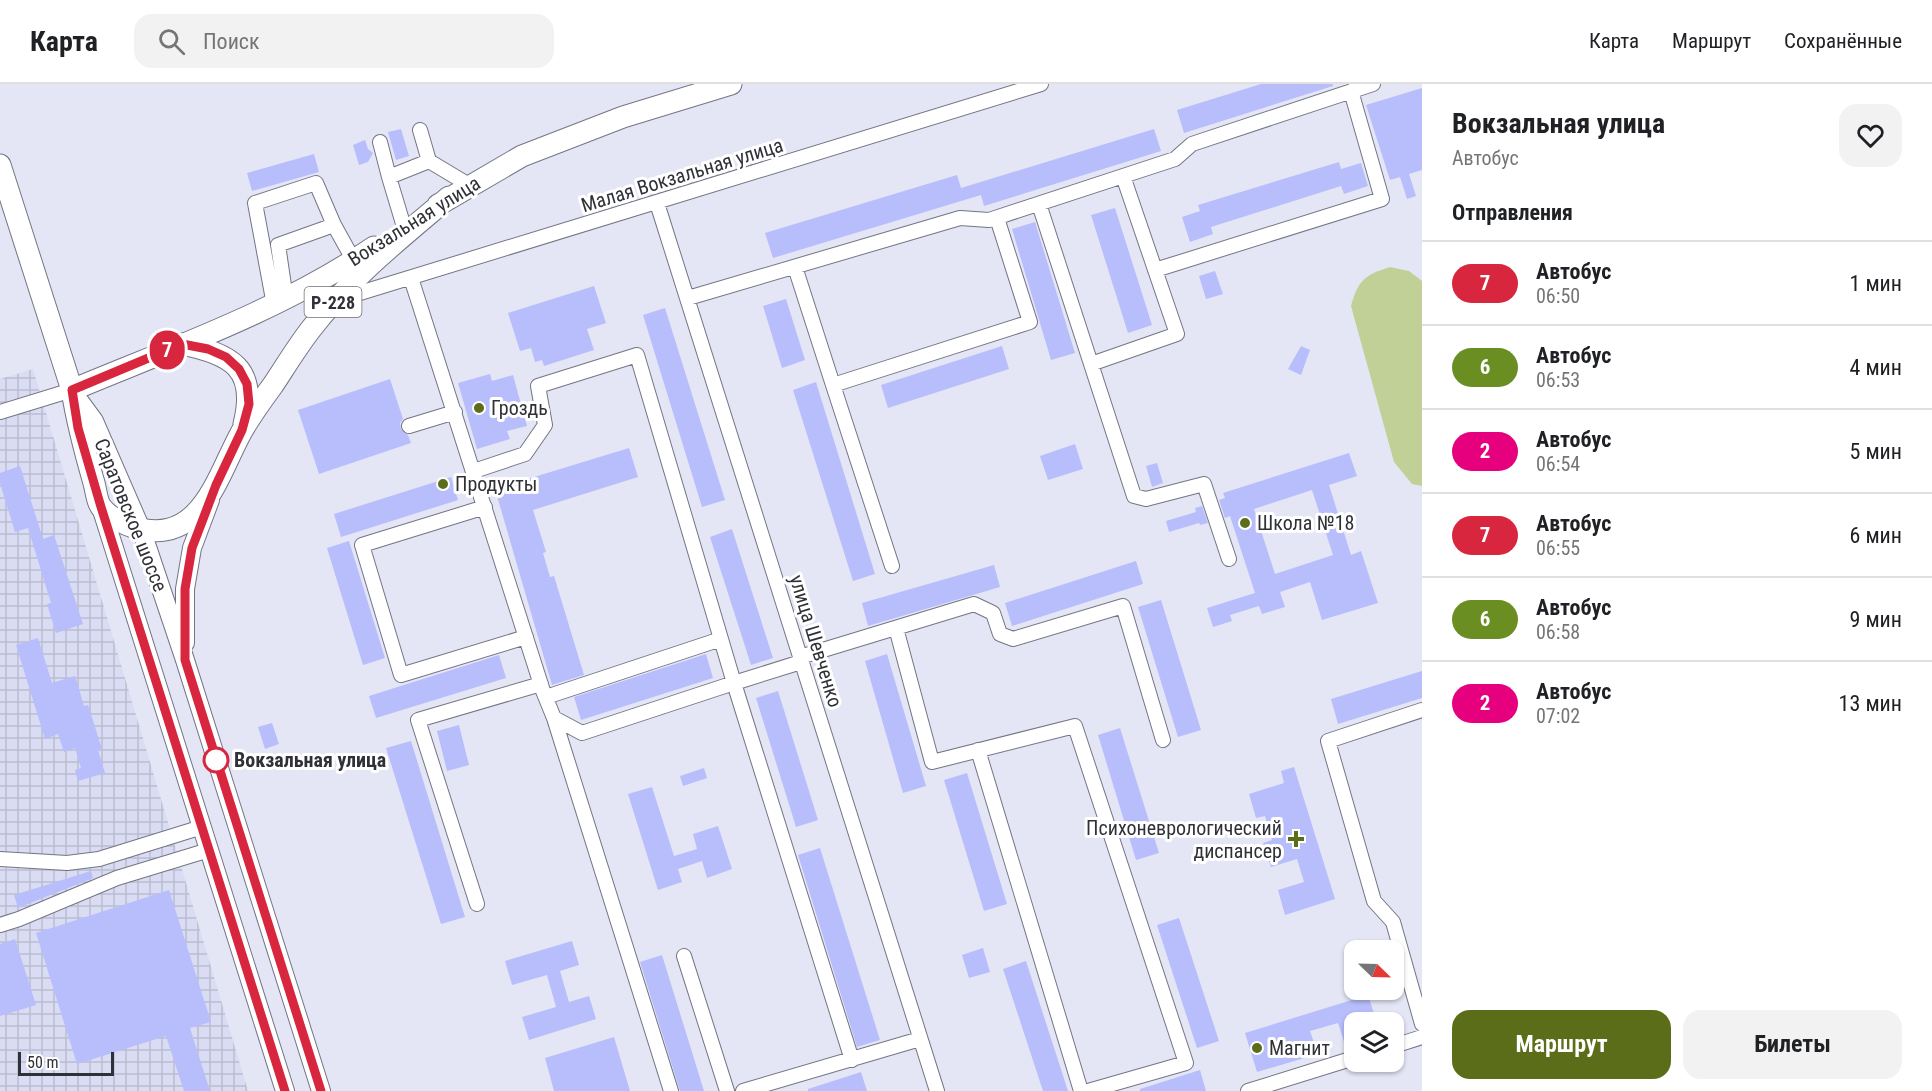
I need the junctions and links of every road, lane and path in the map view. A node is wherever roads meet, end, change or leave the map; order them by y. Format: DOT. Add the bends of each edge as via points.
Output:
graph roads {
  1 [pos="730,84"];
  2 [pos="1041,84"];
  3 [pos="1373,84"];
  4 [pos="1351,91"];
  5 [pos="420,130"];
  6 [pos="380,142"];
  7 [pos="429,161"];
  8 [pos="0,165"];
  9 [pos="1123,176"];
  10 [pos="389,177"];
  11 [pos="469,185"];
  12 [pos="449,197"];
  13 [pos="657,203"];
  14 [pos="1039,204"];
  15 [pos="997,218"];
  16 [pos="334,225"];
  17 [pos="404,227"];
  18 [pos="354,261"];
  19 [pos="795,267"];
  20 [pos="1155,270"];
  21 [pos="411,278"];
  22 [pos="687,298"];
  23 [pos="334,301"];
  24 [pos="280,302"];
  25 [pos="182,344"];
  26 [pos="1091,364"];
  27 [pos="833,385"];
  28 [pos="72,390"];
  29 [pos="0,412"];
  30 [pos="455,412"];
  31 [pos="409,426"];
  32 [pos="242,430"];
  33 [pos="474,471"];
  34 [pos="216,485"];
  35 [pos="101,507"];
  36 [pos="485,507"];
  37 [pos="141,530"];
  38 [pos="1229,559"];
  39 [pos="892,566"];
  40 [pos="896,628"];
  41 [pos="526,637"];
  42 [pos="721,639"];
  43 [pos="801,659"];
  44 [pos="185,660"];
  45 [pos="734,684"];
  46 [pos="543,690"];
  47 [pos="1422,710"];
  48 [pos="554,718"];
  49 [pos="1163,740"];
  50 [pos="978,750"];
  51 [pos="202,826"];
  52 [pos="209,850"];
  53 [pos="0,859"];
  54 [pos="477,904"];
  55 [pos="0,925"];
  56 [pos="684,956"];
  57 [pos="1422,1024"];
  58 [pos="1422,1037"];
  59 [pos="920,1039"];
  60 [pos="1404,1043"];
  61 [pos="852,1060"];
  62 [pos="1344,1061"];
  63 [pos="285,1091"];
  64 [pos="321,1091"];
  65 [pos="671,1091"];
  66 [pos="727,1091"];
  67 [pos="743,1091"];
  68 [pos="937,1091"];
  69 [pos="1081,1091"];
  70 [pos="1088,1091"];
  71 [pos="1248,1091"];
  1 -- 11 [label="highway, Вокзальная улица / Р-228" via="623,117 544,147"];
  2 -- 13 [label="street, Малая Вокзальная улица"];
  3 -- 4 [label="street"];
  4 -- 9 [label="street" via="1192,144 1175,159"];
  4 -- 20 [label="street" via="1382,199"];
  5 -- 7 [label="street"];
  6 -- 10 [label="street"];
  7 -- 10 [label="street"];
  7 -- 11 [label="street"];
  8 -- 28 [label="highway, Саратовское шоссе"];
  9 -- 14 [label="street"];
  9 -- 20 [label="street"];
  10 -- 17 [label="street"];
  11 -- 12 [label="highway, Вокзальная улица / Р-228"];
  12 -- 17 [label="highway, Вокзальная улица / Р-228"];
  12 -- 23 [label="highway, Р-228"];
  13 -- 21 [label="street, Малая Вокзальная улица"];
  13 -- 22 [label="street, улица Шевченко"];
  14 -- 15 [label="street"];
  14 -- 26 [label="street"];
  15 -- 19 [label="street" via="960,218"];
  15 -- 27 [label="street" via="1030,322"];
  16 -- 18 [label="street"];
  16 -- 24 [label="street" via="278,245"];
  16 -- 24 [label="street" via="315,183 255,203"];
  17 -- 18 [label="highway, Вокзальная улица / Р-228"];
  18 -- 24 [label="highway, Вокзальная улица / Р-228"];
  19 -- 22 [label="street"];
  19 -- 27 [label="street"];
  20 -- 26 [label="street" via="1177,334"];
  21 -- 23 [label="street, Малая Вокзальная улица"];
  21 -- 30 [label="street"];
  22 -- 43 [label="street, улица Шевченко"];
  23 -- 32 [label="highway, Р-228" via="310,329"];
  24 -- 25 [label="highway, Вокзальная улица / Р-228"];
  25 -- 28 [label="highway, Вокзальная улица / Р-228"];
  25 -- 32 [label="highway" via="217,353 239,369 247,384 249,404"];
  26 -- 38 [label="street" via="1134,496 1146,499 1204,483"];
  27 -- 39 [label="street"];
  28 -- 29 [label="street"];
  28 -- 35 [label="highway, Саратовское шоссе" via="78,428"];
  28 -- 37 [label="main road, Саратовское шоссе" via="94,422"];
  30 -- 31 [label="street"];
  30 -- 33 [label="street"];
  32 -- 34 [label="highway, Р-228"];
  33 -- 36 [label="street"];
  33 -- 42 [label="street" via="525,454 545,425 538,386 637,355"];
  34 -- 37 [label="highway" via="184,524 172,530"];
  34 -- 44 [label="main road, Р-228" via="192,548 185,589"];
  35 -- 37 [label="highway" via="114,518"];
  35 -- 51 [label="main road, Саратовское шоссе"];
  36 -- 41 [label="street"];
  36 -- 41 [label="street" via="362,545 401,675"];
  37 -- 44 [label="main road, Саратовское шоссе"];
  40 -- 43 [label="street"];
  40 -- 49 [label="street" via="974,604 993,613 1000,634 1013,639 1123,606"];
  40 -- 50 [label="street" via="932,762"];
  41 -- 46 [label="street"];
  42 -- 45 [label="street"];
  42 -- 46 [label="street"];
  43 -- 45 [label="street"];
  43 -- 59 [label="street, улица Шевченко"];
  44 -- 64 [label="main road, Саратовское шоссе"];
  45 -- 48 [label="street" via="582,733"];
  45 -- 61 [label="street"];
  46 -- 48 [label="street"];
  46 -- 54 [label="street" via="418,720"];
  47 -- 57 [label="street" via="1328,741 1374,901 1393,922"];
  48 -- 65 [label="street"];
  50 -- 69 [label="street"];
  50 -- 70 [label="street" via="1075,726 1186,1063"];
  51 -- 52 [label="main road, Саратовское шоссе"];
  51 -- 53 [label="street" via="99,859 67,863"];
  52 -- 55 [label="street" via="117,878"];
  52 -- 63 [label="main road, Саратовское шоссе"];
  56 -- 66 [label="street"];
  58 -- 60 [label="street"];
  59 -- 61 [label="street"];
  59 -- 68 [label="street, улица Шевченко"];
  61 -- 67 [label="street"];
  62 -- 71 [label="street"];
}
